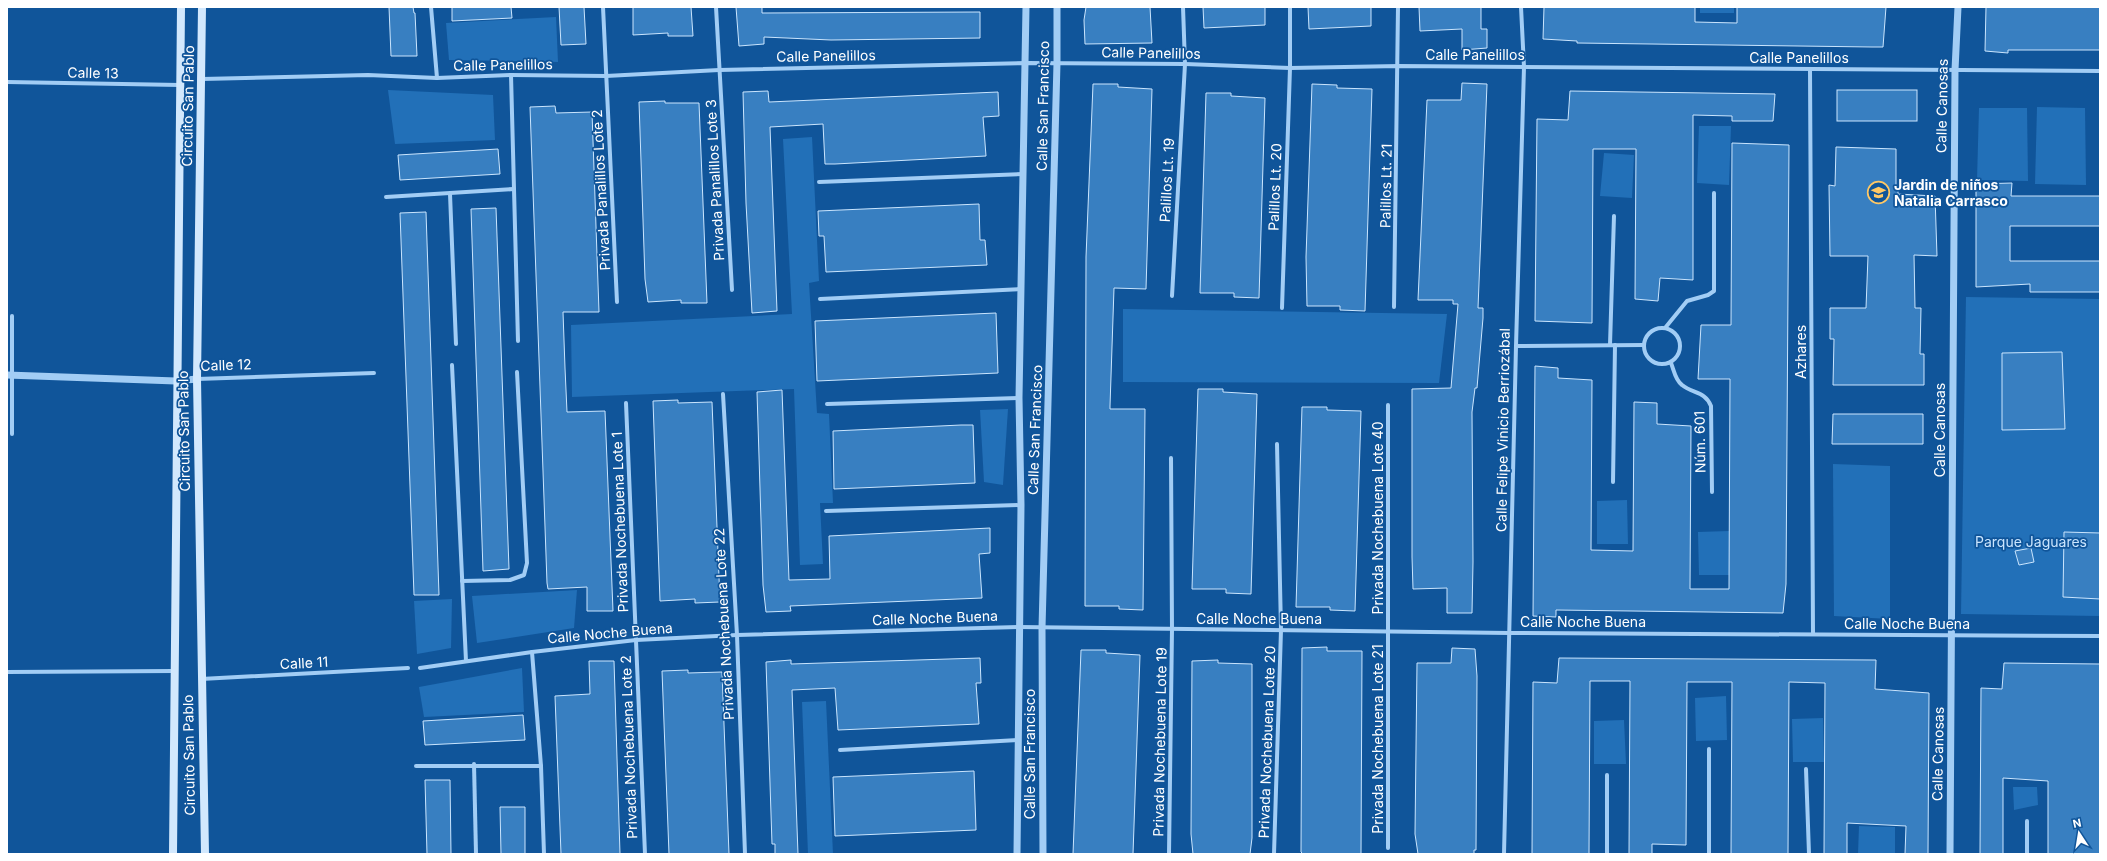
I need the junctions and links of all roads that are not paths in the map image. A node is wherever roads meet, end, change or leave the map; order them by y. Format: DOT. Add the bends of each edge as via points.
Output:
graph roads {
  1 [pos="181,7"];
  2 [pos="202,7"];
  3 [pos="431,7"];
  4 [pos="603,7"];
  5 [pos="716,7"];
  6 [pos="1026,7"];
  7 [pos="1057,7"];
  8 [pos="1184,7"];
  9 [pos="1290,7"];
  10 [pos="1398,7"];
  11 [pos="1521,7"];
  12 [pos="1958,7"];
  13 [pos="1026,63"];
  14 [pos="1057,63"];
  15 [pos="1185,64"];
  16 [pos="1399,66"];
  17 [pos="1524,67"];
  18 [pos="1290,68"];
  19 [pos="719,70"];
  20 [pos="1810,70"];
  21 [pos="1955,70"];
  22 [pos="2100,71"];
  23 [pos="511,75"];
  24 [pos="606,76"];
  25 [pos="437,78"];
  26 [pos="202,79"];
  27 [pos="7,82"];
  28 [pos="180,85"];
  29 [pos="1023,174"];
  30 [pos="819,182"];
  31 [pos="514,189"];
  32 [pos="1714,193"];
  33 [pos="450,194"];
  34 [pos="386,198"];
  35 [pos="1614,216"];
  36 [pos="1022,289"];
  37 [pos="732,290"];
  38 [pos="1172,296"];
  39 [pos="820,299"];
  40 [pos="617,302"];
  41 [pos="1394,307"];
  42 [pos="1282,308"];
  43 [pos="12,316"];
  44 [pos="1665,328"];
  45 [pos="518,341"];
  46 [pos="456,344"];
  47 [pos="1610,345"];
  48 [pos="1615,345"];
  49 [pos="1644,345"];
  50 [pos="1516,346"];
  51 [pos="1671,363"];
  52 [pos="452,365"];
  53 [pos="517,372"];
  54 [pos="374,373"];
  55 [pos="9,375"];
  56 [pos="197,379"];
  57 [pos="176,381"];
  58 [pos="723,394"];
  59 [pos="1019,398"];
  60 [pos="626,403"];
  61 [pos="827,404"];
  62 [pos="1388,405"];
  63 [pos="12,434"];
  64 [pos="1277,444"];
  65 [pos="1171,458"];
  66 [pos="1613,482"];
  67 [pos="1712,492"];
  68 [pos="1021,505"];
  69 [pos="826,510"];
  70 [pos="462,581"];
  71 [pos="1019,627"];
  72 [pos="1042,628"];
  73 [pos="1172,629"];
  74 [pos="1281,630"];
  75 [pos="1390,631"];
  76 [pos="1509,633"];
  77 [pos="1813,634"];
  78 [pos="737,635"];
  79 [pos="1952,635"];
  80 [pos="2100,636"];
  81 [pos="636,640"];
  82 [pos="532,652"];
  83 [pos="466,661"];
  84 [pos="408,668"];
  85 [pos="420,668"];
  86 [pos="174,671"];
  87 [pos="7,672"];
  88 [pos="200,679"];
  89 [pos="1018,740"];
  90 [pos="1709,749"];
  91 [pos="840,750"];
  92 [pos="474,764"];
  93 [pos="416,766"];
  94 [pos="542,766"];
  95 [pos="1806,769"];
  96 [pos="1607,775"];
  97 [pos="2027,821"];
  98 [pos="1388,848"];
  99 [pos="174,854"];
  100 [pos="205,854"];
  101 [pos="476,854"];
  102 [pos="544,854"];
  103 [pos="645,854"];
  104 [pos="745,854"];
  105 [pos="1017,854"];
  106 [pos="1043,854"];
  107 [pos="1169,854"];
  108 [pos="1274,854"];
  109 [pos="1504,854"];
  110 [pos="1607,854"];
  111 [pos="1709,854"];
  112 [pos="1808,854"];
  113 [pos="1950,854"];
  114 [pos="2027,854"];
  1 -- 28 [label="main road, Circuito San Pablo"];
  2 -- 26 [label="main road, Circuito San Pablo"];
  3 -- 25 [label="street"];
  4 -- 24 [label="street, Privada Panalillos Lote 2"];
  5 -- 19 [label="street, Privada Panalillos Lote 3"];
  6 -- 13 [label="street, Calle San Francisco"];
  7 -- 14 [label="street, Calle San Francisco"];
  8 -- 15 [label="street, Palillos Lt. 19"];
  9 -- 18 [label="street, Palillos Lt. 20"];
  10 -- 16 [label="street, Palillos Lt. 21"];
  11 -- 17 [label="street, Calle Felipe Vinicio Berriozábal"];
  12 -- 21 [label="street, Calle Canosas"];
  13 -- 14 [label="street, Calle Panelillos"];
  13 -- 19 [label="street, Calle Panelillos"];
  13 -- 29 [label="street, Calle San Francisco"];
  14 -- 15 [label="street, Calle Panelillos"];
  14 -- 72 [label="street, Calle San Francisco"];
  15 -- 18 [label="street, Calle Panelillos"];
  15 -- 38 [label="street, Palillos Lt. 19"];
  16 -- 17 [label="street, Calle Panelillos"];
  16 -- 18 [label="street, Calle Panelillos"];
  16 -- 41 [label="street, Palillos Lt. 21"];
  17 -- 20 [label="street, Calle Panelillos"];
  17 -- 50 [label="street, Calle Felipe Vinicio Berriozábal"];
  18 -- 42 [label="street, Palillos Lt. 20"];
  19 -- 24 [label="street, Calle Panelillos"];
  19 -- 37 [label="street, Privada Panalillos Lote 3"];
  20 -- 21 [label="street, Calle Panelillos"];
  20 -- 77 [label="street, Azhares"];
  21 -- 22 [label="street, Calle Panelillos"];
  21 -- 79 [label="street, Calle Canosas"];
  23 -- 24 [label="street, Calle Panelillos"];
  23 -- 25 [label="street, Calle Panelillos"];
  23 -- 31 [label="street"];
  24 -- 40 [label="street, Privada Panalillos Lote 2"];
  25 -- 26 [label="street, Calle Panelillos" via="368,75"];
  26 -- 56 [label="main road, Circuito San Pablo"];
  27 -- 28 [label="street, Calle 13"];
  28 -- 57 [label="main road, Circuito San Pablo"];
  29 -- 30 [label="street"];
  29 -- 36 [label="street, Calle San Francisco"];
  31 -- 33 [label="street"];
  31 -- 45 [label="street"];
  32 -- 44 [label="street" via="1714,291 1687,301"];
  33 -- 34 [label="street"];
  33 -- 46 [label="street"];
  35 -- 47 [label="street"];
  36 -- 39 [label="street"];
  36 -- 59 [label="street, Calle San Francisco"];
  43 -- 55 [label="street"];
  44 -- 49 [label="street" via="1656,329 1647,336"];
  44 -- 51 [label="street" via="1678,337 1680,344 1680,351"];
  47 -- 48 [label="street"];
  47 -- 50 [label="street"];
  48 -- 49 [label="street"];
  48 -- 66 [label="street"];
  49 -- 51 [label="street" via="1646,355 1652,362 1661,365"];
  50 -- 76 [label="street, Calle Felipe Vinicio Berriozábal"];
  51 -- 67 [label="street, Núm. 601" via="1682,385 1704,394 1711,406"];
  52 -- 70 [label="street"];
  53 -- 70 [label="street" via="528,563 524,575 510,580"];
  54 -- 56 [label="street, Calle 12"];
  55 -- 57 [label="street, Calle 12"];
  55 -- 63 [label="street"];
  56 -- 57 [label="street, Calle 12"];
  56 -- 88 [label="main road, Circuito San Pablo"];
  57 -- 86 [label="main road, Circuito San Pablo"];
  58 -- 78 [label="street, Privada Nochebuena Lote 22"];
  59 -- 61 [label="street"];
  59 -- 68 [label="street, Calle San Francisco"];
  60 -- 81 [label="street, Privada Nochebuena Lote 1"];
  62 -- 75 [label="street, Privada Nochebuena Lote 40"];
  64 -- 74 [label="street, Privada Nochebuena Lote 20"];
  65 -- 73 [label="street, Privada Nochebuena Lote 19"];
  68 -- 69 [label="street"];
  68 -- 71 [label="street, Calle San Francisco"];
  70 -- 83 [label="street"];
  71 -- 72 [label="street, Calle Noche Buena"];
  71 -- 78 [label="street, Calle Noche Buena"];
  71 -- 89 [label="street, Calle San Francisco"];
  72 -- 73 [label="street, Calle Noche Buena"];
  72 -- 106 [label="street, Calle San Francisco"];
  73 -- 74 [label="street, Calle Noche Buena"];
  73 -- 107 [label="street, Privada Nochebuena Lote 19"];
  74 -- 75 [label="street, Calle Noche Buena"];
  74 -- 108 [label="street, Privada Nochebuena Lote 20"];
  75 -- 76 [label="street, Calle Noche Buena"];
  75 -- 98 [label="street, Privada Nochebuena Lote 21"];
  76 -- 77 [label="street, Calle Noche Buena"];
  76 -- 109 [label="street, Calle Felipe Vinicio Berriozábal"];
  77 -- 79 [label="street, Calle Noche Buena"];
  78 -- 81 [label="street, Calle Noche Buena"];
  78 -- 104 [label="street, Privada Nochebuena Lote 22"];
  79 -- 80 [label="street, Calle Noche Buena"];
  79 -- 113 [label="street, Calle Canosas"];
  81 -- 82 [label="street, Calle Noche Buena"];
  81 -- 103 [label="street, Privada Nochebuena Lote 2"];
  82 -- 83 [label="street, Calle Noche Buena"];
  82 -- 94 [label="street"];
  83 -- 85 [label="street, Calle Noche Buena"];
  84 -- 88 [label="street, Calle 11"];
  86 -- 87 [label="street"];
  86 -- 99 [label="main road, Circuito San Pablo"];
  88 -- 100 [label="main road, Circuito San Pablo"];
  89 -- 91 [label="street"];
  89 -- 105 [label="street, Calle San Francisco"];
  90 -- 111 [label="street"];
  92 -- 93 [label="street"];
  92 -- 94 [label="street"];
  92 -- 101 [label="street"];
  94 -- 102 [label="street"];
  95 -- 112 [label="street"];
  96 -- 110 [label="street"];
  97 -- 114 [label="street"];
}
